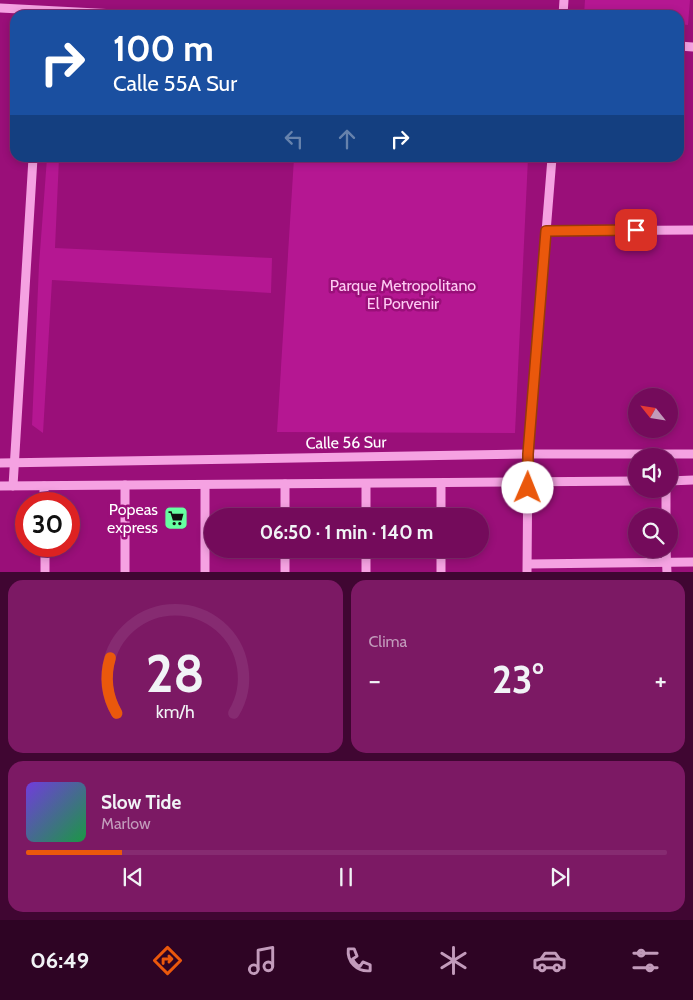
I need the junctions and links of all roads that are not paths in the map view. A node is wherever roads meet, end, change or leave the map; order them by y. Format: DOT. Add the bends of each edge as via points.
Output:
graph roads {
  1 [pos="0,8"];
  2 [pos="16,10"];
  3 [pos="33,162"];
  4 [pos="552,162"];
  5 [pos="693,230"];
  6 [pos="546,231"];
  7 [pos="528,454"];
  8 [pos="693,454"];
  9 [pos="0,462"];
  10 [pos="14,462"];
  11 [pos="678,480"];
  12 [pos="693,480"];
  13 [pos="628,481"];
  14 [pos="528,483"];
  15 [pos="285,484"];
  16 [pos="366,484"];
  17 [pos="441,484"];
  18 [pos="125,485"];
  19 [pos="204,485"];
  20 [pos="0,486"];
  21 [pos="13,486"];
  22 [pos="44,486"];
  23 [pos="44,492"];
  24 [pos="285,508"];
  25 [pos="366,508"];
  26 [pos="441,508"];
  27 [pos="45,557"];
  28 [pos="285,558"];
  29 [pos="366,558"];
  30 [pos="441,558"];
  31 [pos="666,561"];
  32 [pos="693,562"];
  33 [pos="527,568"];
  34 [pos="45,572"];
  35 [pos="125,572"];
  36 [pos="205,572"];
  37 [pos="286,572"];
  38 [pos="366,572"];
  39 [pos="441,572"];
  40 [pos="666,572"];
  1 -- 2 [label="street"];
  3 -- 10 [label="street"];
  4 -- 6 [label="street"];
  5 -- 6 [label="street"];
  6 -- 7 [label="street"];
  7 -- 8 [label="street, Calle 56 Sur"];
  7 -- 10 [label="street, Calle 56 Sur"];
  7 -- 14 [label="street"];
  9 -- 10 [label="street, Calle 56 Sur"];
  10 -- 21 [label="street"];
  11 -- 12 [label="street"];
  13 -- 14 [label="street"];
  14 -- 17 [label="street"];
  14 -- 33 [label="street"];
  15 -- 16 [label="street"];
  15 -- 19 [label="street"];
  15 -- 24 [label="street"];
  16 -- 17 [label="street"];
  16 -- 25 [label="street"];
  17 -- 26 [label="street"];
  18 -- 19 [label="street"];
  18 -- 22 [label="street"];
  18 -- 35 [label="street"];
  19 -- 36 [label="street"];
  20 -- 21 [label="street"];
  21 -- 22 [label="street"];
  22 -- 23 [label="street"];
  27 -- 34 [label="street"];
  28 -- 37 [label="street"];
  29 -- 38 [label="street"];
  30 -- 39 [label="street"];
  31 -- 32 [label="street"];
  31 -- 33 [label="street"];
  31 -- 40 [label="street"];
}
